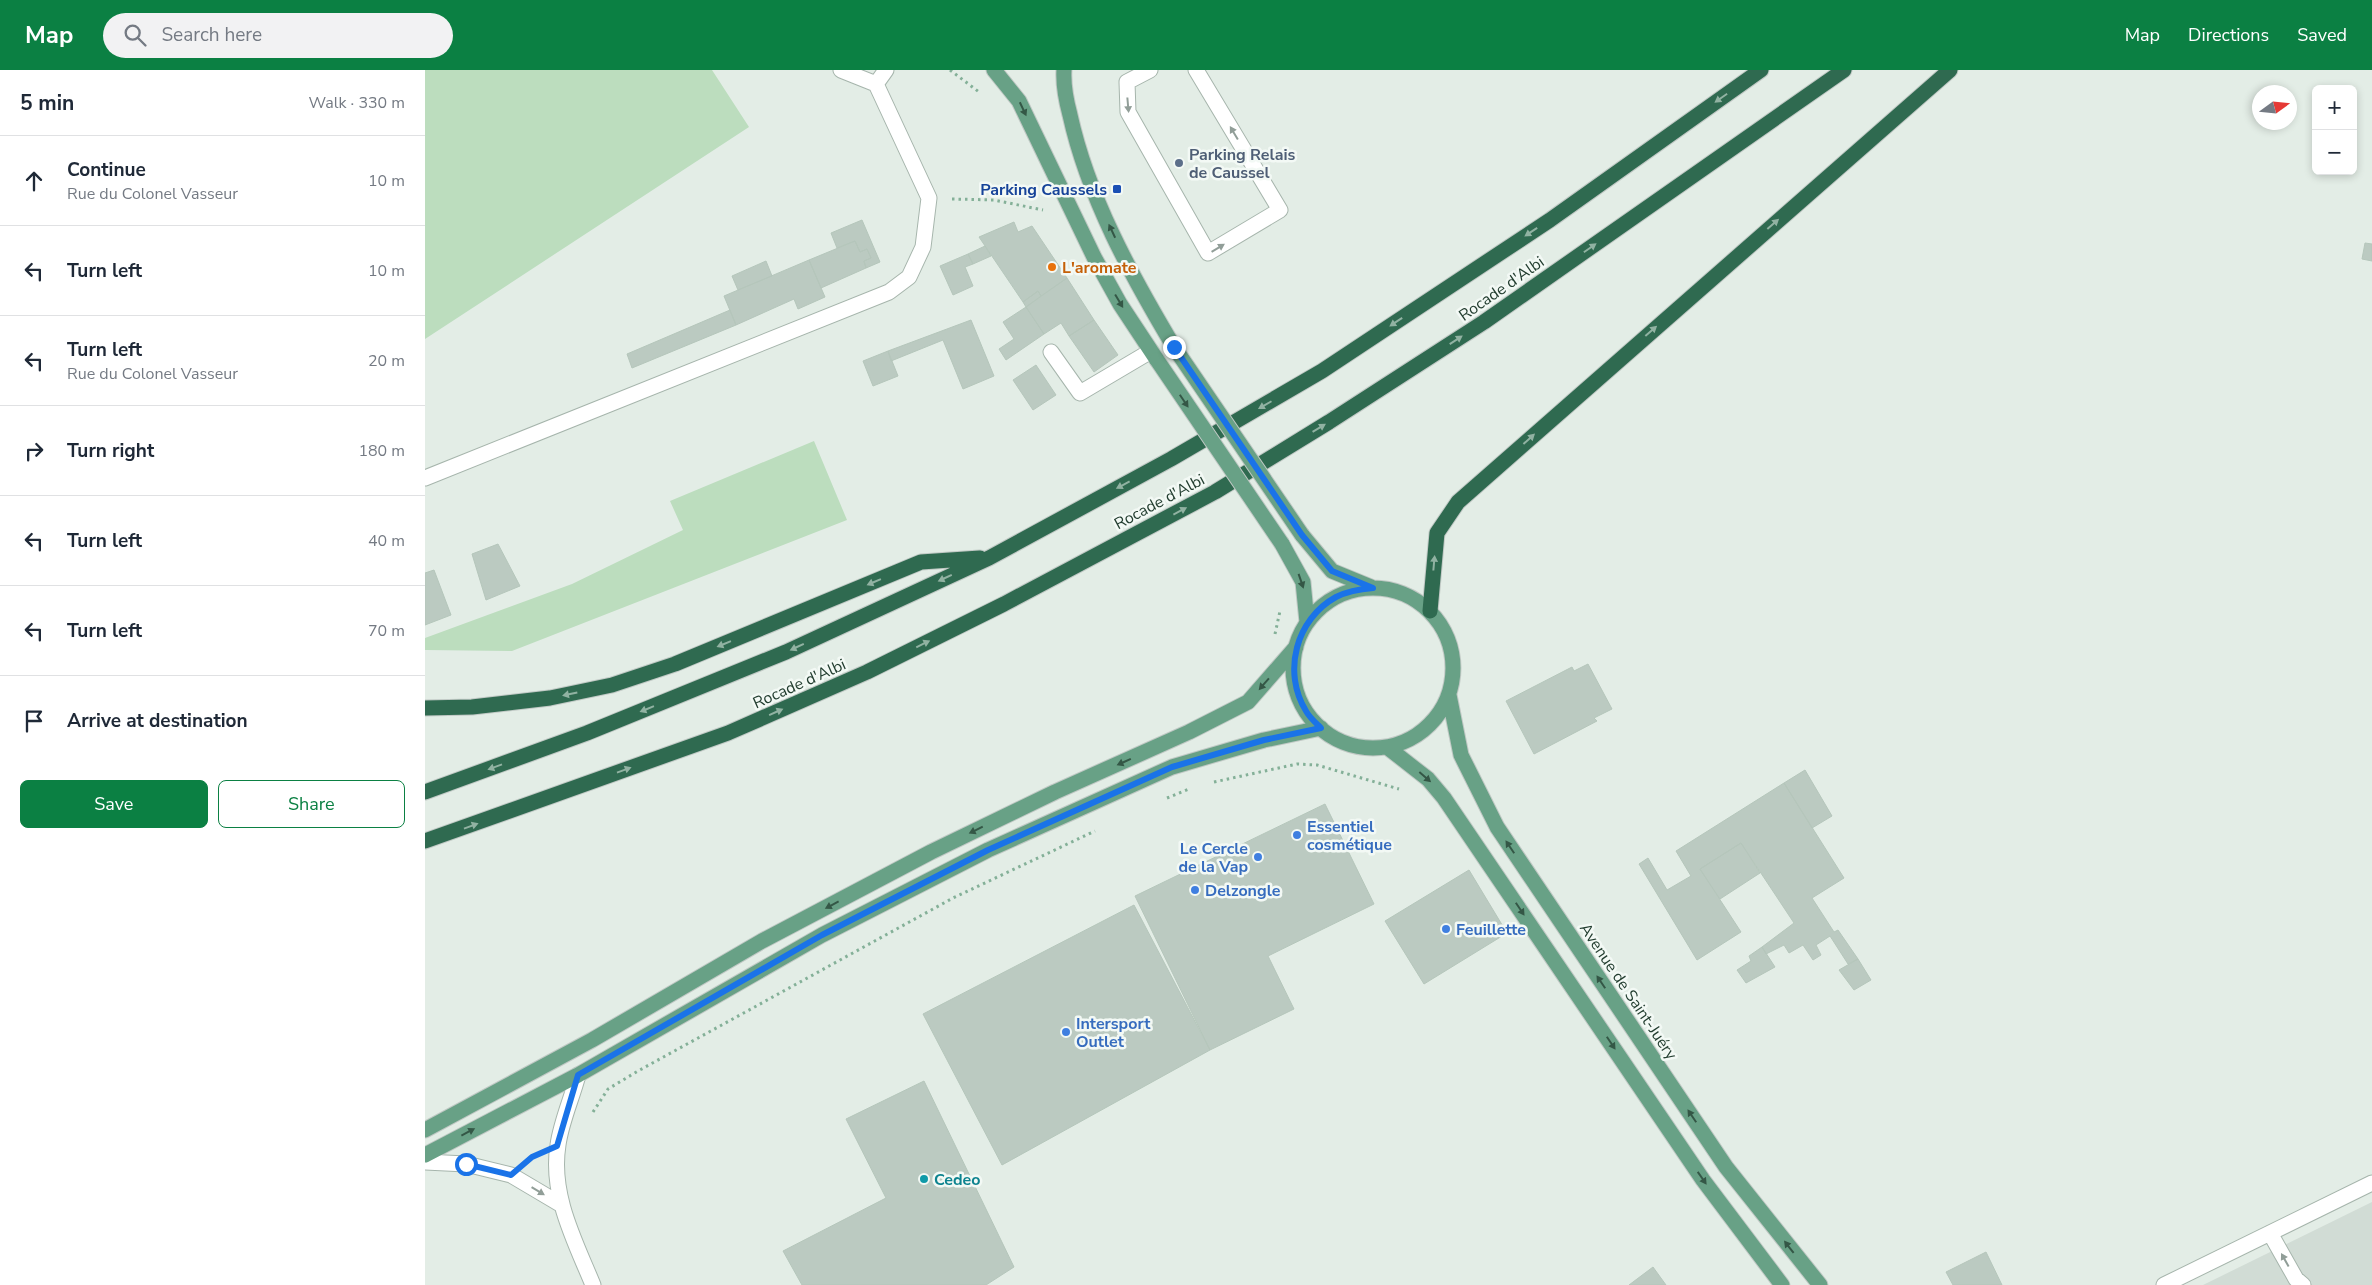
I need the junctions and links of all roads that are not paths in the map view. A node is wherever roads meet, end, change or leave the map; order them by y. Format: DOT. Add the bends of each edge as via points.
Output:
graph roads {
  1 [pos="841,70"];
  2 [pos="886,70"];
  3 [pos="994,70"];
  4 [pos="1064,70"];
  5 [pos="1150,70"];
  6 [pos="1196,70"];
  7 [pos="1761,70"];
  8 [pos="1844,70"];
  9 [pos="1950,70"];
  10 [pos="876,84"];
  11 [pos="1051,352"];
  12 [pos="1154,356"];
  13 [pos="425,478"];
  14 [pos="989,558"];
  15 [pos="1373,588"];
  16 [pos="1430,611"];
  17 [pos="1307,622"];
  18 [pos="1296,647"];
  19 [pos="1449,695"];
  20 [pos="425,708"];
  21 [pos="1321,728"];
  22 [pos="1387,747"];
  23 [pos="425,792"];
  24 [pos="425,841"];
  25 [pos="578,1075"];
  26 [pos="425,1130"];
  27 [pos="425,1155"];
  28 [pos="425,1162"];
  29 [pos="2372,1183"];
  30 [pos="560,1204"];
  31 [pos="2270,1233"];
  32 [pos="593,1285"];
  33 [pos="1782,1285"];
  34 [pos="1819,1285"];
  35 [pos="2164,1285"];
  36 [pos="2303,1285"];
  1 -- 10 [label="street"];
  2 -- 10 [label="street"];
  3 -- 12 [label="main road, one-way" via="1019,100 1094,257"];
  15 -- 4 [label="main road, one-way, bridge" via="1332,571 1302,535 1174,347 1140,291 1077,150 1063,84"];
  5 -- 6 [label="street, one-way" via="1127,82 1128,112 1208,253 1280,210"];
  7 -- 14 [label="highway, Rocade d'Albi, one-way" via="1550,220 1322,371 1171,459"];
  24 -- 8 [label="highway, Rocade d'Albi, one-way" via="728,733 859,675 1005,604 1215,492 1484,322"];
  16 -- 9 [label="highway, one-way" via="1437,534 1458,502"];
  10 -- 13 [label="street" via="929,198 923,248 909,277 889,292"];
  11 -- 12 [label="street" via="1081,393"];
  12 -- 17 [label="main road, one-way, bridge" via="1282,544 1303,582"];
  14 -- 20 [label="highway, one-way" via="921,562 675,664 612,685 550,698 472,707"];
  14 -- 23 [label="highway, Rocade d'Albi, one-way" via="777,656 587,733"];
  15 -- 16 [label="main road" via="1393,590 1413,598"];
  15 -- 17 [label="main road" via="1354,590 1336,597"];
  16 -- 19 [label="main road" via="1452,650 1453,673"];
  17 -- 18 [label="main road"];
  18 -- 21 [label="main road" via="1293,669 1297,691 1306,711"];
  18 -- 26 [label="main road, one-way" via="1248,702 931,852 762,941 592,1040"];
  19 -- 22 [label="main road" via="1435,720 1413,738"];
  34 -- 19 [label="main road, Avenue de Saint-Juéry, one-way" via="1727,1167 1497,827 1461,755"];
  21 -- 22 [label="main road" via="1340,741 1363,748"];
  21 -- 25 [label="main road" via="1264,740 1172,767 997,846 822,935"];
  22 -- 33 [label="main road, one-way" via="1428,780 1444,798 1703,1180"];
  27 -- 25 [label="main road, one-way"];
  25 -- 30 [label="street" via="557,1146"];
  28 -- 30 [label="street, one-way" via="466,1164 511,1175"];
  29 -- 31 [label="street"];
  30 -- 32 [label="street"];
  31 -- 35 [label="street"];
  36 -- 31 [label="street, one-way"];
}
